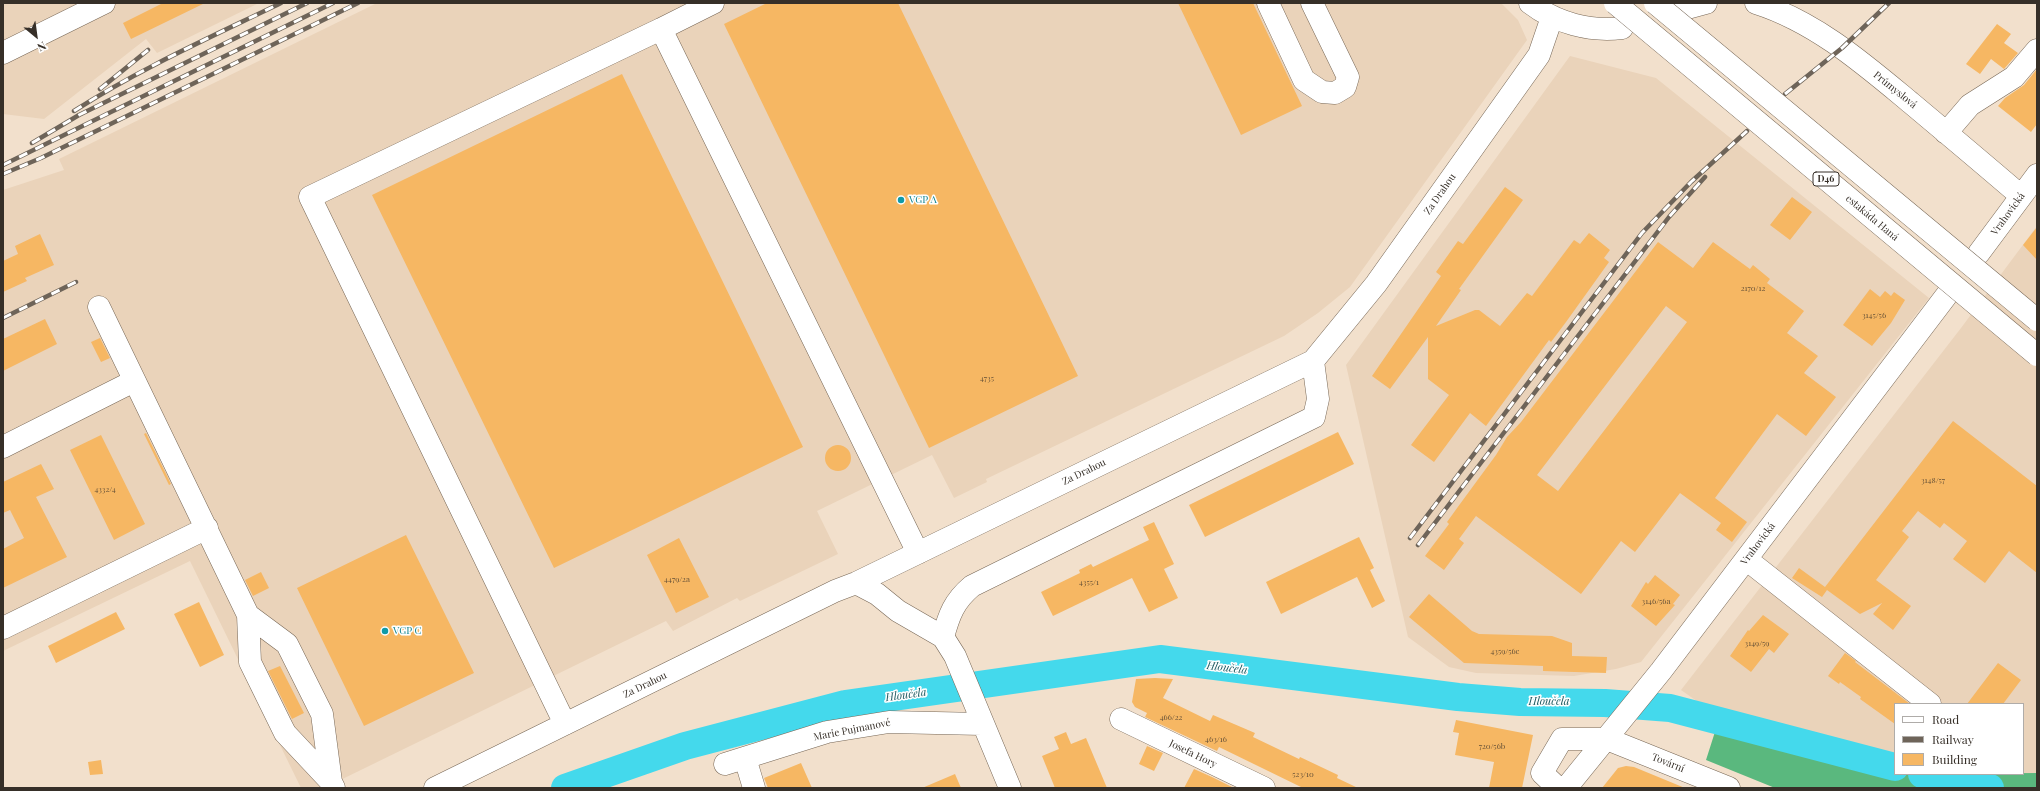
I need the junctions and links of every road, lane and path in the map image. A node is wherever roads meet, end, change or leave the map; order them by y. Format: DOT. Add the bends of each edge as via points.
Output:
graph roads {
  1 [pos="104,3"];
  2 [pos="713,3"];
  3 [pos="1268,3"];
  4 [pos="1312,3"];
  5 [pos="1530,3"];
  6 [pos="1615,3"];
  7 [pos="1655,3"];
  8 [pos="1706,3"];
  9 [pos="1756,3"];
  10 [pos="1684,9"];
  11 [pos="1552,17"];
  12 [pos="1622,28"];
  13 [pos="661,29"];
  14 [pos="2037,50"];
  15 [pos="3,53"];
  16 [pos="1946,133"];
  17 [pos="2037,175"];
  18 [pos="2021,196"];
  19 [pos="1979,253"];
  20 [pos="1946,296"];
  21 [pos="99,307"];
  22 [pos="2037,320"];
  23 [pos="2037,355"];
  24 [pos="1313,361"];
  25 [pos="134,381"];
  26 [pos="3,448"];
  27 [pos="207,528"];
  28 [pos="918,553"];
  29 [pos="1746,559"];
  30 [pos="856,583"];
  31 [pos="248,615"];
  32 [pos="3,628"];
  33 [pos="942,637"];
  34 [pos="1929,703"];
  35 [pos="979,715"];
  36 [pos="1121,719"];
  37 [pos="565,724"];
  38 [pos="1607,739"];
  39 [pos="333,785"];
  40 [pos="435,788"];
  41 [pos="754,788"];
  42 [pos="1010,788"];
  43 [pos="1264,788"];
  44 [pos="1558,788"];
  45 [pos="1566,788"];
  46 [pos="1729,788"];
  1 -- 15 [label="main road"];
  2 -- 13 [label="main road"];
  3 -- 4 [label="main road" via="1304,80 1322,92 1335,93 1345,87 1348,78"];
  5 -- 11 [label="main road"];
  6 -- 23 [label="main road, estakáda Haná / D46, bridge"];
  7 -- 22 [label="main road, D46, bridge"];
  8 -- 10 [label="main road"];
  9 -- 16 [label="main road, Průmyslová" via="1786,14 1822,35 1884,81"];
  11 -- 12 [label="main road" via="1592,28"];
  11 -- 24 [label="main road, Za Drahou" via="1539,55 1376,284"];
  13 -- 28 [label="main road"];
  13 -- 37 [label="main road" via="310,197"];
  14 -- 16 [label="main road" via="2014,77 1970,105"];
  16 -- 18 [label="main road, Průmyslová"];
  17 -- 18 [label="main road, Vrahovická"];
  18 -- 19 [label="main road, Vrahovická"];
  20 -- 29 [label="main road, Vrahovická"];
  21 -- 25 [label="main road"];
  24 -- 28 [label="main road, Za Drahou"];
  24 -- 33 [label="main road" via="1318,399 1314,417 972,586 959,597"];
  25 -- 26 [label="main road"];
  25 -- 27 [label="main road"];
  27 -- 31 [label="main road"];
  27 -- 32 [label="main road"];
  28 -- 30 [label="main road, Za Drahou"];
  29 -- 34 [label="main road"];
  29 -- 38 [label="main road, Vrahovická"];
  30 -- 33 [label="main road"];
  30 -- 37 [label="main road, Za Drahou"];
  31 -- 39 [label="main road" via="250,662 256,676 285,732"];
  31 -- 39 [label="main road" via="287,644 322,714"];
  33 -- 35 [label="main road" via="955,656"];
  35 -- 41 [label="main road, Marie Pujmanové" via="889,722 827,732 735,761"];
  35 -- 42 [label="main road"];
  36 -- 43 [label="main road, Josefa Hory"];
  37 -- 40 [label="main road, Za Drahou"];
  38 -- 44 [label="main road" via="1562,739 1542,773"];
  38 -- 45 [label="main road, Vrahovická"];
  38 -- 46 [label="main road, Tovární"];
}
